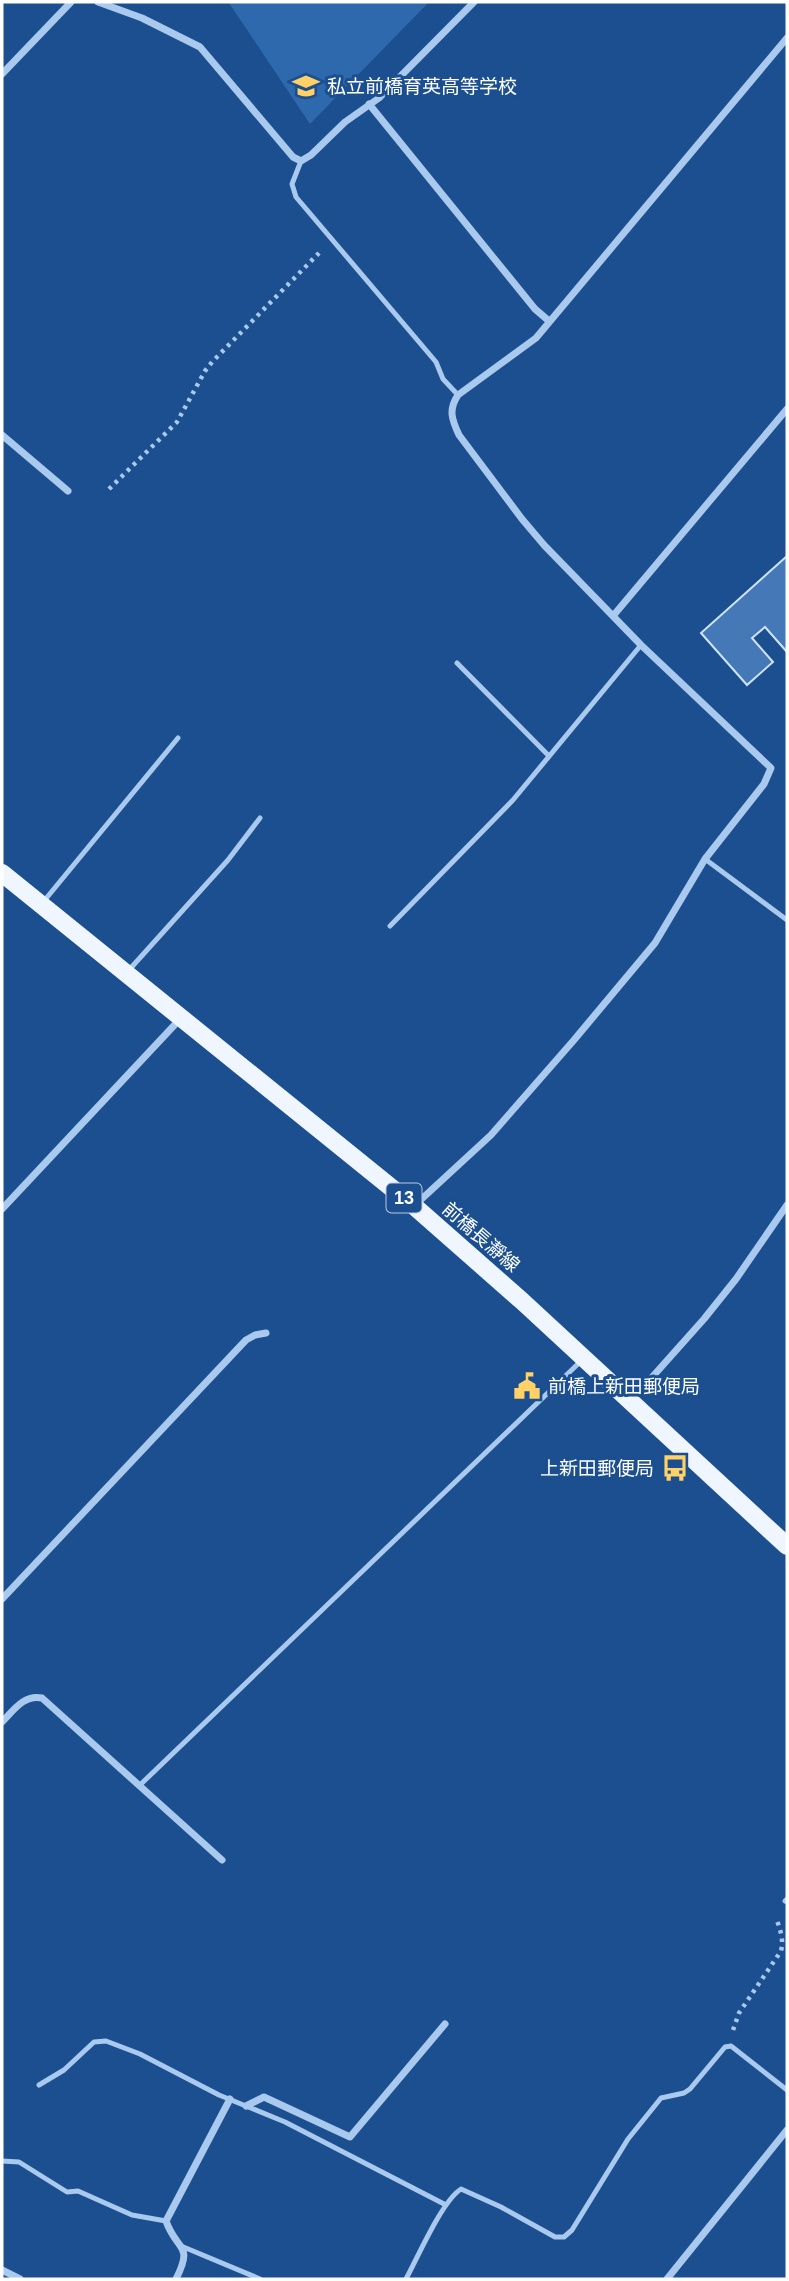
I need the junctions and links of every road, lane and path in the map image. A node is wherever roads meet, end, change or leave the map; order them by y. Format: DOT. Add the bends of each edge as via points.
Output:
graph roads {
  1 [pos="71,2"];
  2 [pos="98,2"];
  3 [pos="474,2"];
  4 [pos="787,38"];
  5 [pos="2,74"];
  6 [pos="369,104"];
  7 [pos="301,161"];
  8 [pos="332,240"];
  9 [pos="550,321"];
  10 [pos="458,396"];
  11 [pos="787,409"];
  12 [pos="2,435"];
  13 [pos="109,489"];
  14 [pos="68,491"];
  15 [pos="613,616"];
  16 [pos="641,645"];
  17 [pos="457,663"];
  18 [pos="178,738"];
  19 [pos="549,757"];
  20 [pos="260,818"];
  21 [pos="705,859"];
  22 [pos="2,873"];
  23 [pos="42,904"];
  24 [pos="787,920"];
  25 [pos="390,926"];
  26 [pos="127,973"];
  27 [pos="182,1018"];
  28 [pos="787,1205"];
  29 [pos="414,1206"];
  30 [pos="2,1209"];
  31 [pos="266,1333"];
  32 [pos="584,1359"];
  33 [pos="630,1403"];
  34 [pos="787,1546"];
  35 [pos="2,1599"];
  36 [pos="2,1722"];
  37 [pos="140,1785"];
  38 [pos="222,1860"];
  39 [pos="774,1914"];
  40 [pos="445,2024"];
  41 [pos="731,2046"];
  42 [pos="39,2085"];
  43 [pos="787,2090"];
  44 [pos="230,2099"];
  45 [pos="246,2106"];
  46 [pos="787,2130"];
  47 [pos="2,2161"];
  48 [pos="446,2204"];
  49 [pos="166,2221"];
  50 [pos="181,2246"];
  51 [pos="2,2270"];
  52 [pos="20,2279"];
  53 [pos="176,2279"];
  54 [pos="260,2279"];
  55 [pos="406,2279"];
  56 [pos="667,2279"];
  1 -- 5 [label="street"];
  2 -- 7 [label="street" via="200,47"];
  3 -- 6 [label="street"];
  4 -- 9 [label="street"];
  6 -- 7 [label="street"];
  6 -- 9 [label="street" via="535,309"];
  7 -- 8 [label="lane" via="292,184 296,197"];
  8 -- 10 [label="lane" via="436,362"];
  8 -- 13 [label="path" via="212,362 177,422"];
  9 -- 10 [label="street" via="524,349"];
  10 -- 15 [label="street" via="451,409 459,435 522,519"];
  11 -- 15 [label="street"];
  12 -- 14 [label="street"];
  15 -- 16 [label="street"];
  16 -- 19 [label="lane"];
  16 -- 21 [label="street" via="771,768 765,784"];
  17 -- 19 [label="lane"];
  18 -- 23 [label="lane"];
  19 -- 25 [label="lane"];
  20 -- 26 [label="lane"];
  21 -- 24 [label="lane"];
  21 -- 29 [label="street" via="654,943 574,1040 491,1135"];
  22 -- 23 [label="main road, 前橋長瀞線 / 13"];
  23 -- 26 [label="main road, 前橋長瀞線 / 13"];
  26 -- 27 [label="main road, 前橋長瀞線 / 13"];
  27 -- 29 [label="main road, 前橋長瀞線 / 13"];
  27 -- 30 [label="street"];
  28 -- 33 [label="street" via="736,1279"];
  29 -- 32 [label="main road, 前橋長瀞線 / 13"];
  31 -- 35 [label="street" via="246,1340"];
  32 -- 33 [label="main road, 前橋長瀞線 / 13"];
  32 -- 37 [label="lane"];
  33 -- 34 [label="main road, 前橋長瀞線 / 13"];
  36 -- 37 [label="street" via="25,1699 42,1698"];
  37 -- 38 [label="street"];
  39 -- 41 [label="path" via="781,1931 781,1951 739,2013"];
  40 -- 45 [label="street" via="350,2137 264,2096"];
  41 -- 43 [label="lane"];
  41 -- 48 [label="lane" via="725,2047 690,2089 662,2098 628,2139 564,2237 555,2237 461,2189"];
  42 -- 44 [label="lane" via="64,2070 94,2042 106,2041"];
  44 -- 45 [label="lane"];
  44 -- 49 [label="street"];
  45 -- 48 [label="lane"];
  46 -- 56 [label="street"];
  47 -- 49 [label="lane" via="19,2162 67,2192 78,2191 132,2215"];
  48 -- 55 [label="lane"];
  49 -- 50 [label="street"];
  50 -- 53 [label="street" via="186,2260"];
  50 -- 54 [label="lane"];
  51 -- 52 [label="street"];
}
